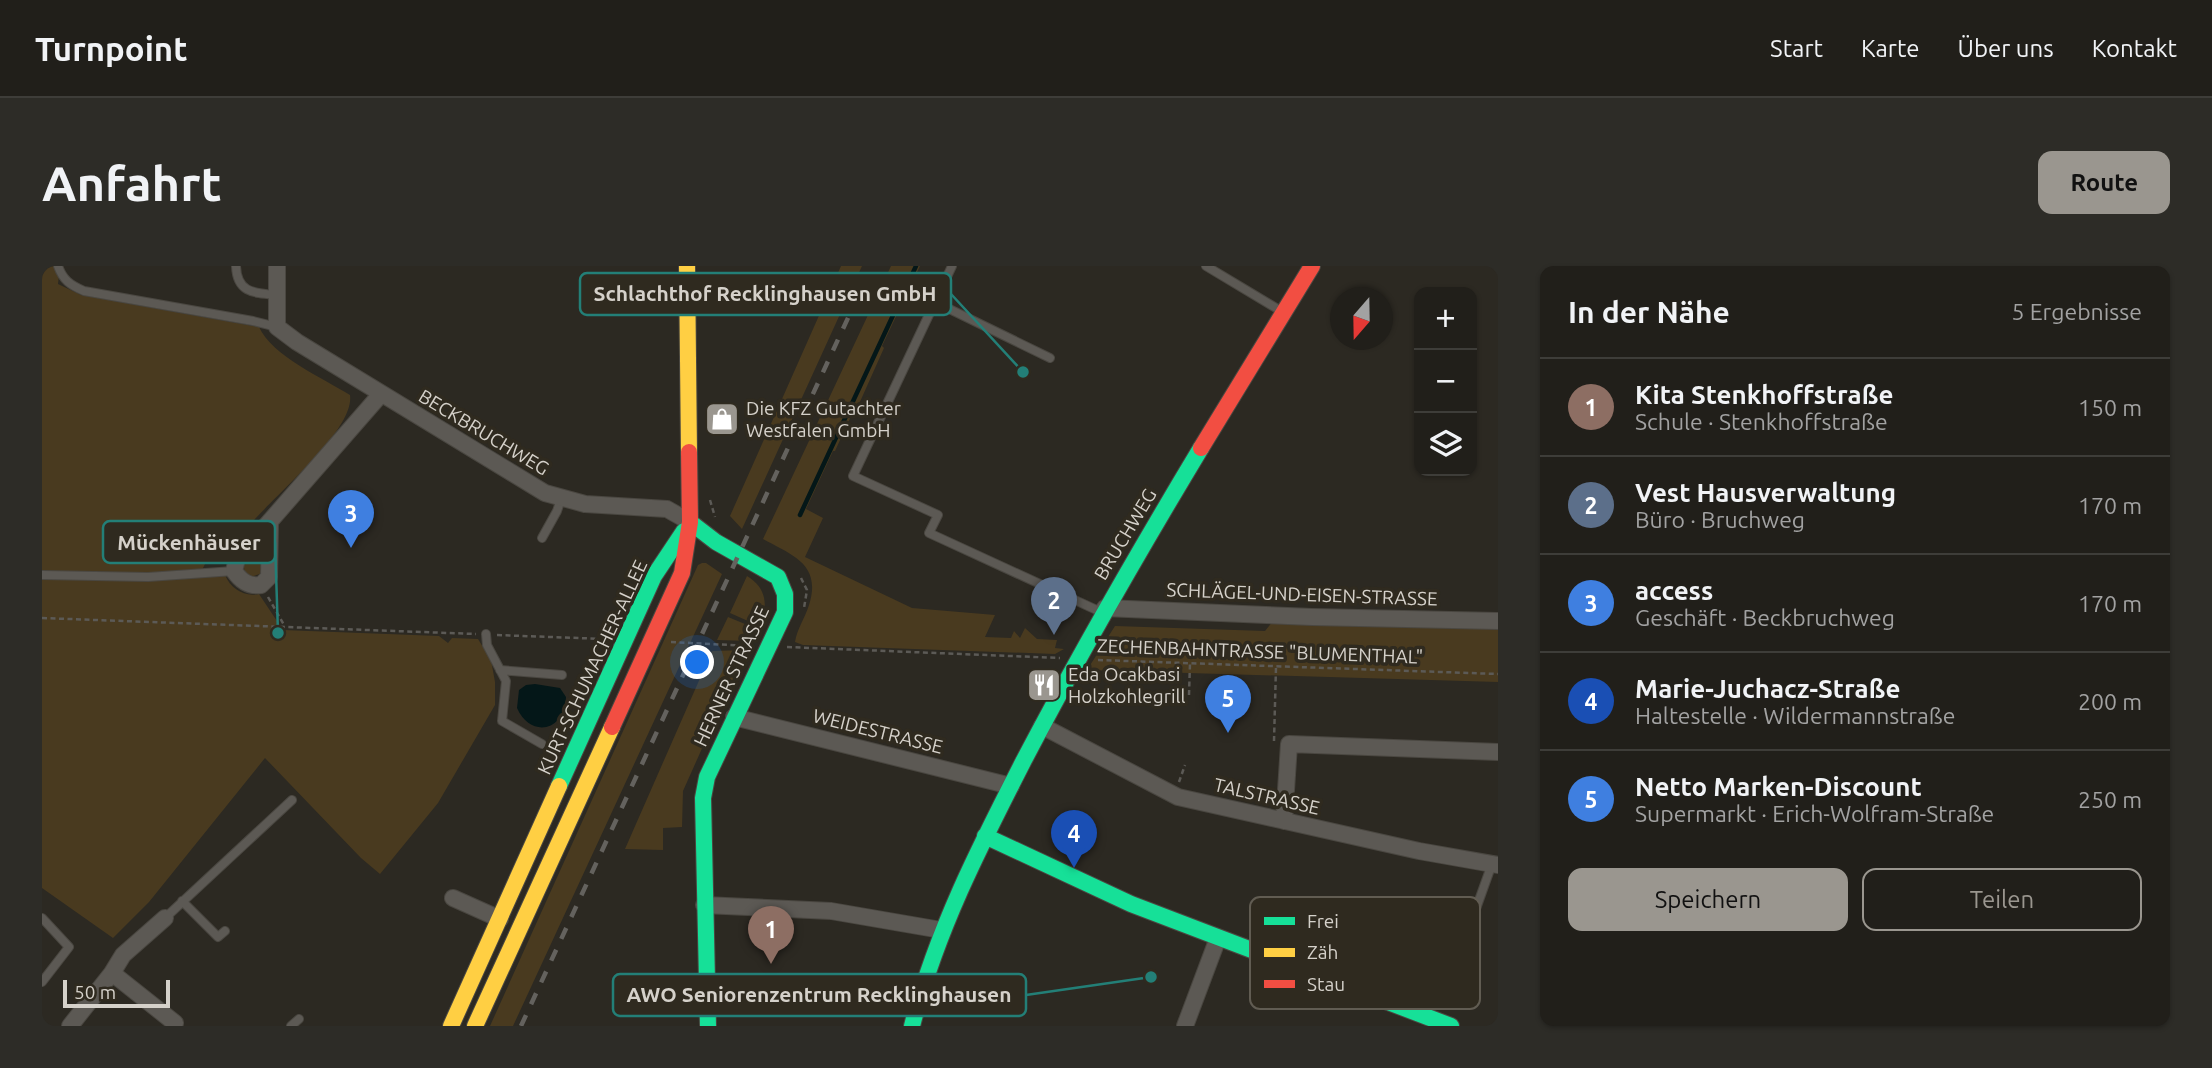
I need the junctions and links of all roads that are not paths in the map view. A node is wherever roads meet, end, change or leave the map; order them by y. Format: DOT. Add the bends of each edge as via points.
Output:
graph roads {
  1 [pos="58,266"];
  2 [pos="236,266"];
  3 [pos="277,266"];
  4 [pos="687,266"];
  5 [pos="952,266"];
  6 [pos="1206,266"];
  7 [pos="1312,266"];
  8 [pos="277,295"];
  9 [pos="935,302"];
  10 [pos="1284,312"];
  11 [pos="277,327"];
  12 [pos="1050,358"];
  13 [pos="381,394"];
  14 [pos="561,499"];
  15 [pos="270,521"];
  16 [pos="690,522"];
  17 [pos="542,538"];
  18 [pos="234,571"];
  19 [pos="42,575"];
  20 [pos="1104,611"];
  21 [pos="1498,621"];
  22 [pos="486,634"];
  23 [pos="500,670"];
  24 [pos="562,675"];
  25 [pos="734,717"];
  26 [pos="1041,726"];
  27 [pos="542,744"];
  28 [pos="1498,752"];
  29 [pos="1011,786"];
  30 [pos="292,800"];
  31 [pos="1284,821"];
  32 [pos="985,836"];
  33 [pos="1495,865"];
  34 [pos="453,898"];
  35 [pos="182,901"];
  36 [pos="1480,901"];
  37 [pos="704,905"];
  38 [pos="42,918"];
  39 [pos="165,918"];
  40 [pos="500,919"];
  41 [pos="941,930"];
  42 [pos="225,931"];
  43 [pos="1218,938"];
  44 [pos="1250,950"];
  45 [pos="112,973"];
  46 [pos="42,982"];
  47 [pos="1406,1009"];
  48 [pos="299,1019"];
  49 [pos="175,1023"];
  50 [pos="71,1026"];
  51 [pos="291,1026"];
  52 [pos="451,1026"];
  53 [pos="475,1026"];
  54 [pos="708,1026"];
  55 [pos="912,1026"];
  56 [pos="1185,1026"];
  57 [pos="1451,1026"];
  1 -- 11 [label="lane" via="62,278 84,291"];
  2 -- 8 [label="lane" via="242,287"];
  3 -- 8 [label="street"];
  4 -- 16 [label="main road"];
  5 -- 9 [label="lane"];
  6 -- 10 [label="lane"];
  7 -- 10 [label="main road, BRUCHWEG"];
  8 -- 11 [label="street"];
  9 -- 12 [label="lane"];
  9 -- 20 [label="lane" via="853,477 938,515 929,533"];
  10 -- 20 [label="main road, BRUCHWEG"];
  11 -- 13 [label="street, BECKBRUCHWEG"];
  13 -- 14 [label="street, BECKBRUCHWEG" via="531,486"];
  13 -- 15 [label="street"];
  14 -- 16 [label="street, BECKBRUCHWEG" via="667,509"];
  14 -- 17 [label="lane"];
  15 -- 18 [label="street" via="237,559"];
  15 -- 18 [label="street" via="269,577 261,585 245,583"];
  16 -- 25 [label="main road, HERNER STRASSE" via="778,577 786,597 785,612"];
  16 -- 40 [label="main road, KURT-SCHUMACHER-ALLEE" via="654,576"];
  16 -- 53 [label="main road" via="681,573"];
  18 -- 19 [label="lane" via="148,577"];
  20 -- 21 [label="street, SCHLÄGEL-UND-EISEN-STRASSE"];
  20 -- 26 [label="main road, BRUCHWEG"];
  22 -- 23 [label="lane"];
  23 -- 24 [label="lane"];
  23 -- 27 [label="lane" via="506,681 502,721"];
  25 -- 29 [label="street, WEIDESTRASSE"];
  25 -- 37 [label="main road, HERNER STRASSE" via="707,777 703,798"];
  26 -- 29 [label="main road, BRUCHWEG"];
  26 -- 31 [label="street, TALSTRASSE" via="1178,797"];
  28 -- 31 [label="street" via="1289,744"];
  29 -- 32 [label="main road, BRUCHWEG"];
  30 -- 35 [label="lane"];
  31 -- 33 [label="street, TALSTRASSE"];
  32 -- 41 [label="main road, BRUCHWEG"];
  32 -- 43 [label="main road" via="1069,877"];
  33 -- 36 [label="lane"];
  34 -- 40 [label="street"];
  35 -- 39 [label="lane"];
  35 -- 42 [label="lane" via="218,937"];
  37 -- 41 [label="street" via="831,911"];
  37 -- 54 [label="main road, HERNER STRASSE"];
  38 -- 46 [label="lane" via="69,947"];
  39 -- 45 [label="street" via="123,955"];
  40 -- 52 [label="main road, KURT-SCHUMACHER-ALLEE"];
  41 -- 55 [label="main road, BRUCHWEG"];
  43 -- 44 [label="main road"];
  43 -- 56 [label="street"];
  45 -- 49 [label="street"];
  45 -- 50 [label="street"];
  47 -- 57 [label="main road"];
  48 -- 51 [label="lane"];
}
